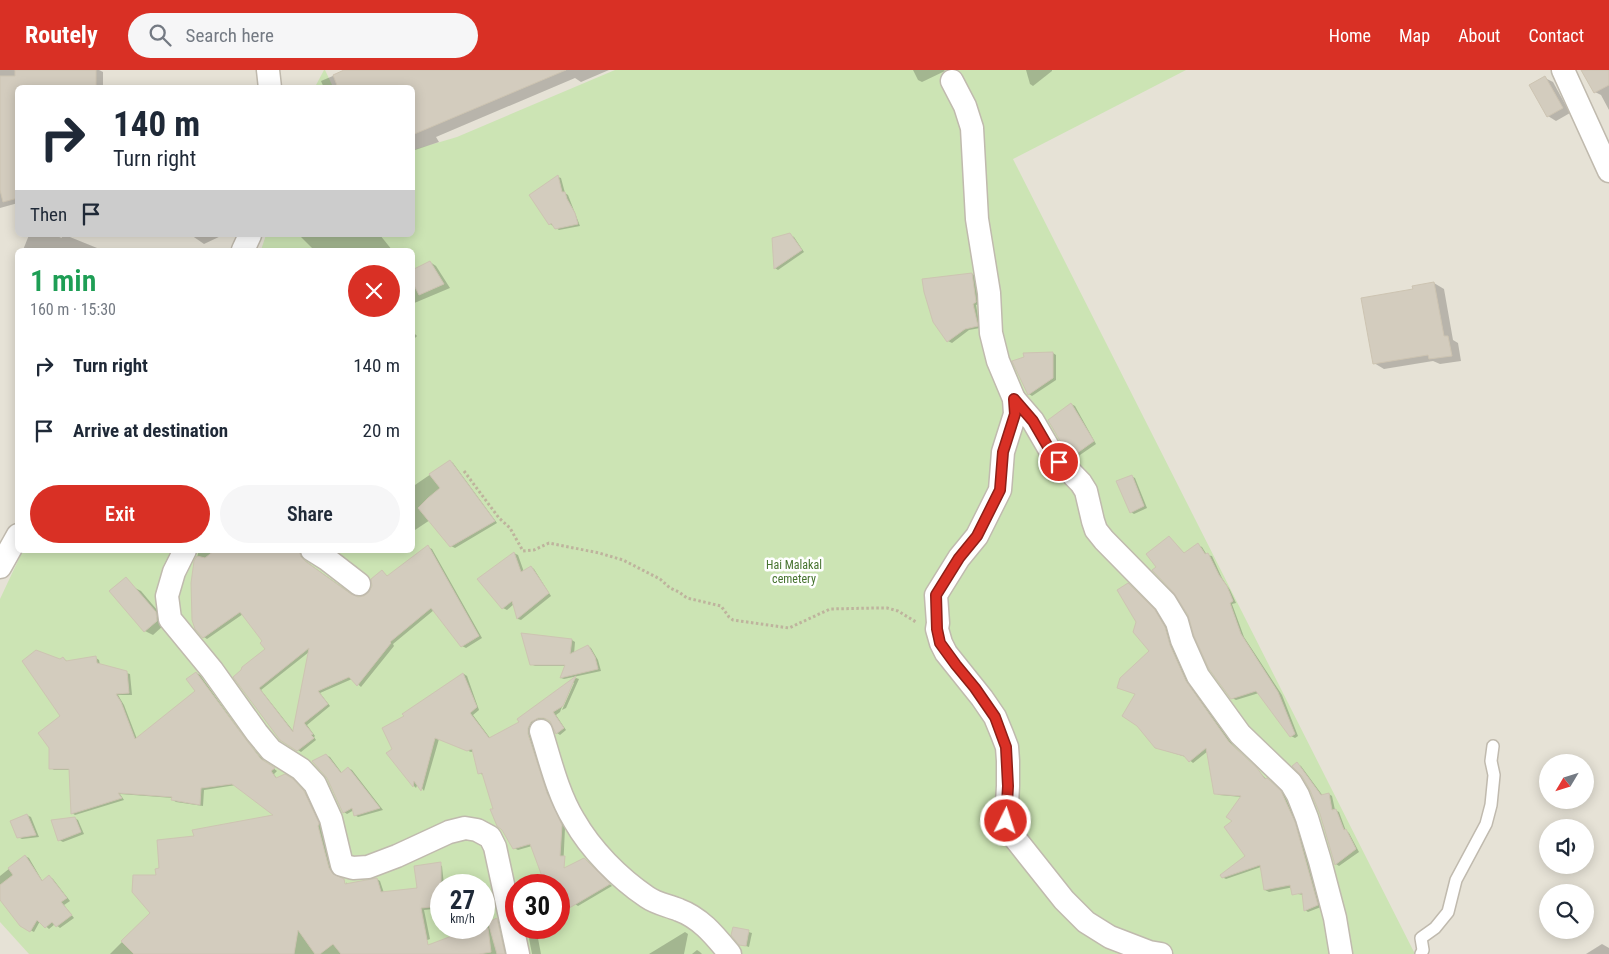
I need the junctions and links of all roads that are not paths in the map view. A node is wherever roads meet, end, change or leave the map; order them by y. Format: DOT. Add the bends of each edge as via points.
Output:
graph roads {
  1 [pos="268,70"];
  2 [pos="1563,70"];
  3 [pos="952,81"];
  4 [pos="270,85"];
  5 [pos="1609,171"];
  6 [pos="1014,399"];
  7 [pos="15,540"];
  8 [pos="184,553"];
  9 [pos="316,553"];
  10 [pos="0,567"];
  11 [pos="359,584"];
  12 [pos="541,731"];
  13 [pos="1493,746"];
  14 [pos="518,954"];
  15 [pos="730,954"];
  16 [pos="1161,954"];
  17 [pos="1341,954"];
  18 [pos="1421,954"];
  1 -- 4 [label="street"];
  2 -- 5 [label="street"];
  3 -- 6 [label="street" via="972,128 977,219 989,293 991,333 998,361"];
  6 -- 16 [label="street" via="1015,414 1003,452 1000,490 977,536 936,595 940,643 990,711 1004,741 1008,778 1006,821 1010,832 1064,900 1086,922 1110,937"];
  6 -- 17 [label="street" via="1033,421 1051,452 1081,483 1096,530 1164,602 1177,622 1182,640 1205,686 1240,734 1291,783 1307,818 1320,861"];
  7 -- 10 [label="street"];
  8 -- 14 [label="street" via="167,596 170,619 212,670 256,734 271,750 301,770 315,784 331,819 342,865 368,867 449,832 465,828 477,830 490,837 495,847"];
  9 -- 11 [label="street"];
  12 -- 15 [label="street" via="565,802 600,855 648,898 694,917"];
  13 -- 18 [label="lane" via="1492,805 1486,824 1456,880 1448,912 1435,928 1421,938"];
}
